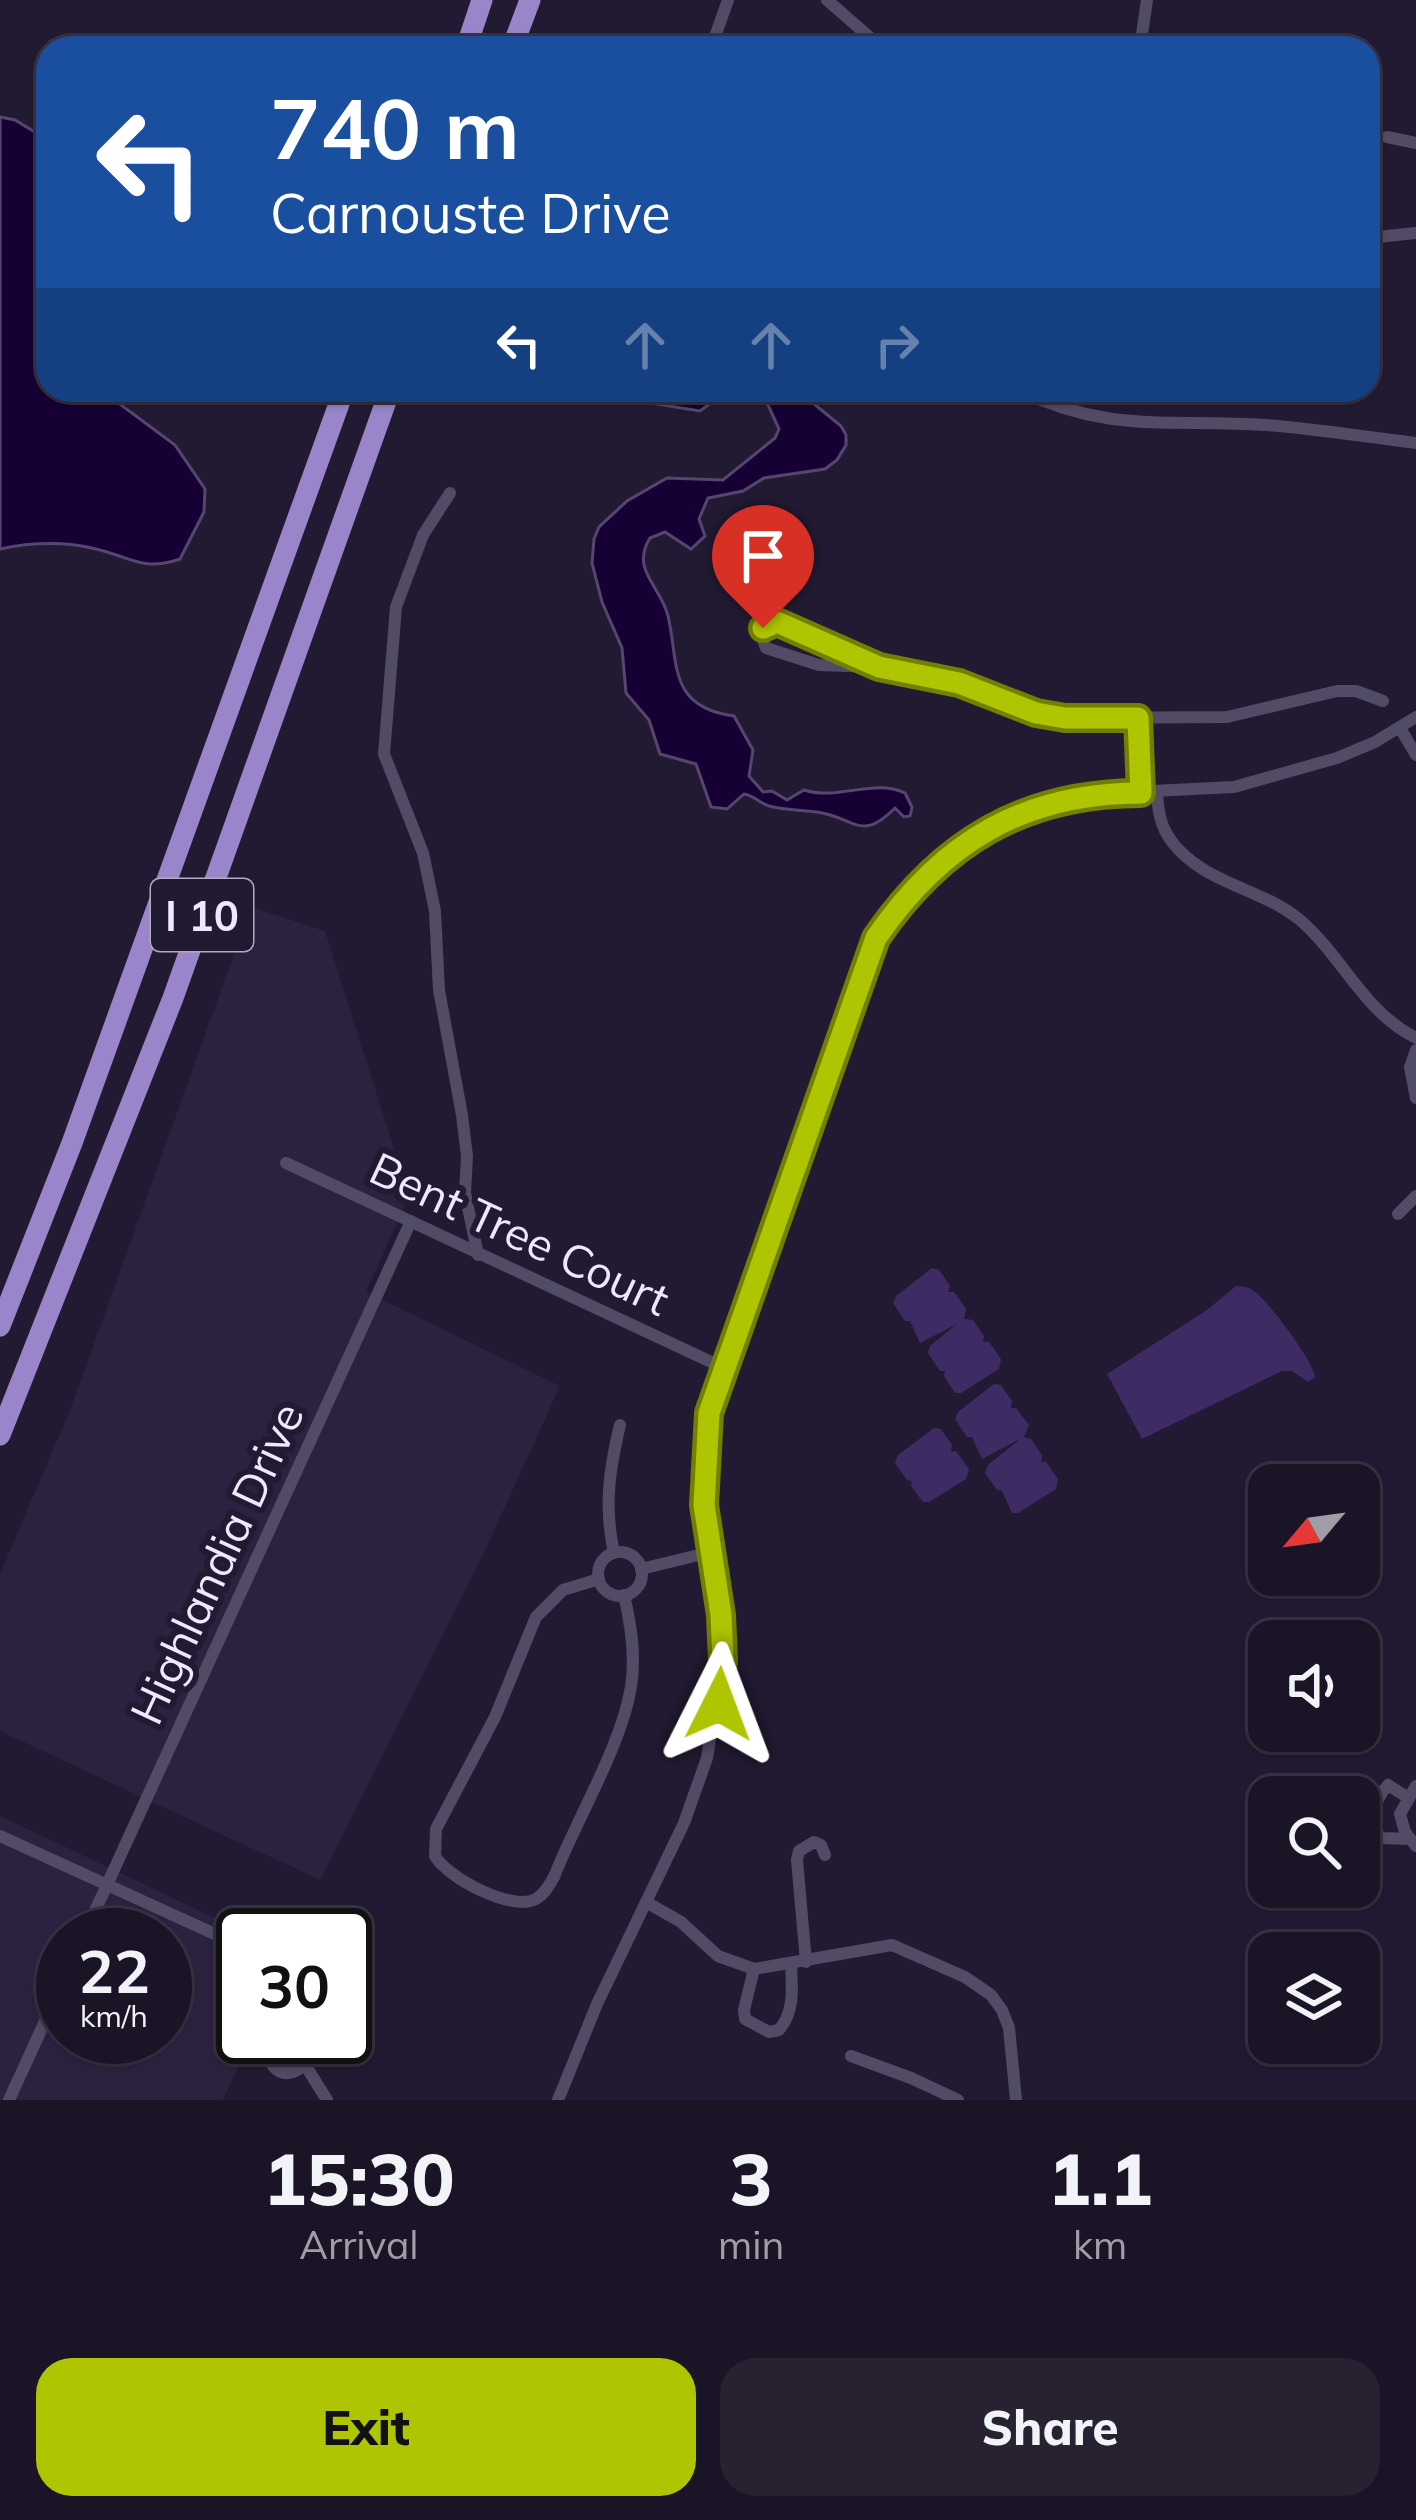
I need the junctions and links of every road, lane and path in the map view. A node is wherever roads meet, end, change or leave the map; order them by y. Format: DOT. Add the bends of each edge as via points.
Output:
graph roads {
  1 [pos="482,0"];
  2 [pos="530,0"];
  3 [pos="728,0"];
  4 [pos="827,0"];
  5 [pos="1147,0"];
  6 [pos="470,36"];
  7 [pos="516,36"];
  8 [pos="715,36"];
  9 [pos="868,36"];
  10 [pos="1142,36"];
  11 [pos="1387,137"];
  12 [pos="1416,143"];
  13 [pos="1416,232"];
  14 [pos="1380,236"];
  15 [pos="340,402"];
  16 [pos="386,402"];
  17 [pos="1050,402"];
  18 [pos="1416,443"];
  19 [pos="450,493"];
  20 [pos="879,667"];
  21 [pos="1383,701"];
  22 [pos="1416,716"];
  23 [pos="1138,718"];
  24 [pos="1400,728"];
  25 [pos="1416,755"];
  26 [pos="1141,793"];
  27 [pos="1157,793"];
  28 [pos="1416,1039"];
  29 [pos="1416,1050"];
  30 [pos="1416,1098"];
  31 [pos="286,1162"];
  32 [pos="1416,1196"];
  33 [pos="1398,1214"];
  34 [pos="411,1221"];
  35 [pos="478,1255"];
  36 [pos="0,1326"];
  37 [pos="724,1368"];
  38 [pos="620,1425"];
  39 [pos="0,1436"];
  40 [pos="711,1552"];
  41 [pos="614,1553"];
  42 [pos="640,1569"];
  43 [pos="599,1579"];
  44 [pos="624,1595"];
  45 [pos="1412,1791"];
  46 [pos="0,1836"];
  47 [pos="1413,1842"];
  48 [pos="825,1856"];
  49 [pos="106,1886"];
  50 [pos="646,1902"];
  51 [pos="96,1908"];
  52 [pos="216,1935"];
  53 [pos="799,1963"];
  54 [pos="754,1970"];
  55 [pos="36,2041"];
  56 [pos="850,2056"];
  57 [pos="271,2064"];
  58 [pos="302,2064"];
  59 [pos="305,2064"];
  60 [pos="9,2100"];
  61 [pos="326,2100"];
  62 [pos="558,2100"];
  63 [pos="958,2100"];
  64 [pos="1016,2100"];
  1 -- 6 [label="highway"];
  2 -- 7 [label="highway"];
  3 -- 8 [label="street"];
  4 -- 9 [label="street"];
  5 -- 10 [label="street"];
  11 -- 12 [label="street"];
  13 -- 14 [label="street"];
  15 -- 36 [label="highway, I 10"];
  16 -- 39 [label="highway, I 10" via="173,998"];
  17 -- 18 [label="street" via="1135,424 1265,425"];
  19 -- 35 [label="street" via="423,535 396,607 384,754 423,853 435,911"];
  20 -- 20 [label="street" via="777,622 760,635 766,648 794,660"];
  20 -- 23 [label="street" via="959,683 1036,713"];
  21 -- 23 [label="street" via="1337,692 1227,717"];
  22 -- 24 [label="street"];
  23 -- 26 [label="street"];
  24 -- 25 [label="street"];
  24 -- 27 [label="street" via="1286,774"];
  26 -- 27 [label="street"];
  26 -- 37 [label="street" via="1025,809 902,901 858,981"];
  27 -- 28 [label="street" via="1163,830 1178,850 1295,916 1381,1014"];
  29 -- 30 [label="street"];
  31 -- 34 [label="street, Bent Tree Court"];
  32 -- 33 [label="street"];
  34 -- 35 [label="street, Bent Tree Court"];
  34 -- 49 [label="street, Highlandia Drive"];
  35 -- 37 [label="street, Bent Tree Court"];
  37 -- 40 [label="street" via="704,1457"];
  38 -- 41 [label="street" via="607,1480"];
  40 -- 42 [label="street"];
  40 -- 50 [label="street" via="722,1638 719,1704 684,1823"];
  41 -- 42 [label="street" via="630,1555"];
  41 -- 43 [label="street" via="600,1564"];
  42 -- 44 [label="street" via="639,1584"];
  43 -- 44 [label="street"];
  43 -- 44 [label="street" via="563,1590 536,1617 436,1829 435,1856 452,1876 510,1902 535,1900 554,1877 622,1720 633,1655"];
  45 -- 47 [label="street" via="1400,1814"];
  45 -- 47 [label="street" via="1388,1785 1378,1796 1375,1828 1380,1838"];
  46 -- 49 [label="street"];
  48 -- 53 [label="street" via="814,1842 799,1851"];
  49 -- 51 [label="street, Highlandia Drive"];
  49 -- 52 [label="street"];
  50 -- 54 [label="street" via="718,1956"];
  50 -- 62 [label="street"];
  53 -- 54 [label="street"];
  53 -- 54 [label="street" via="787,2021 769,2032 745,2019"];
  53 -- 64 [label="street" via="892,1945 965,1977 1002,2010"];
  55 -- 60 [label="street"];
  56 -- 63 [label="street"];
  57 -- 58 [label="street" via="289,2073"];
  59 -- 61 [label="street"];
}
